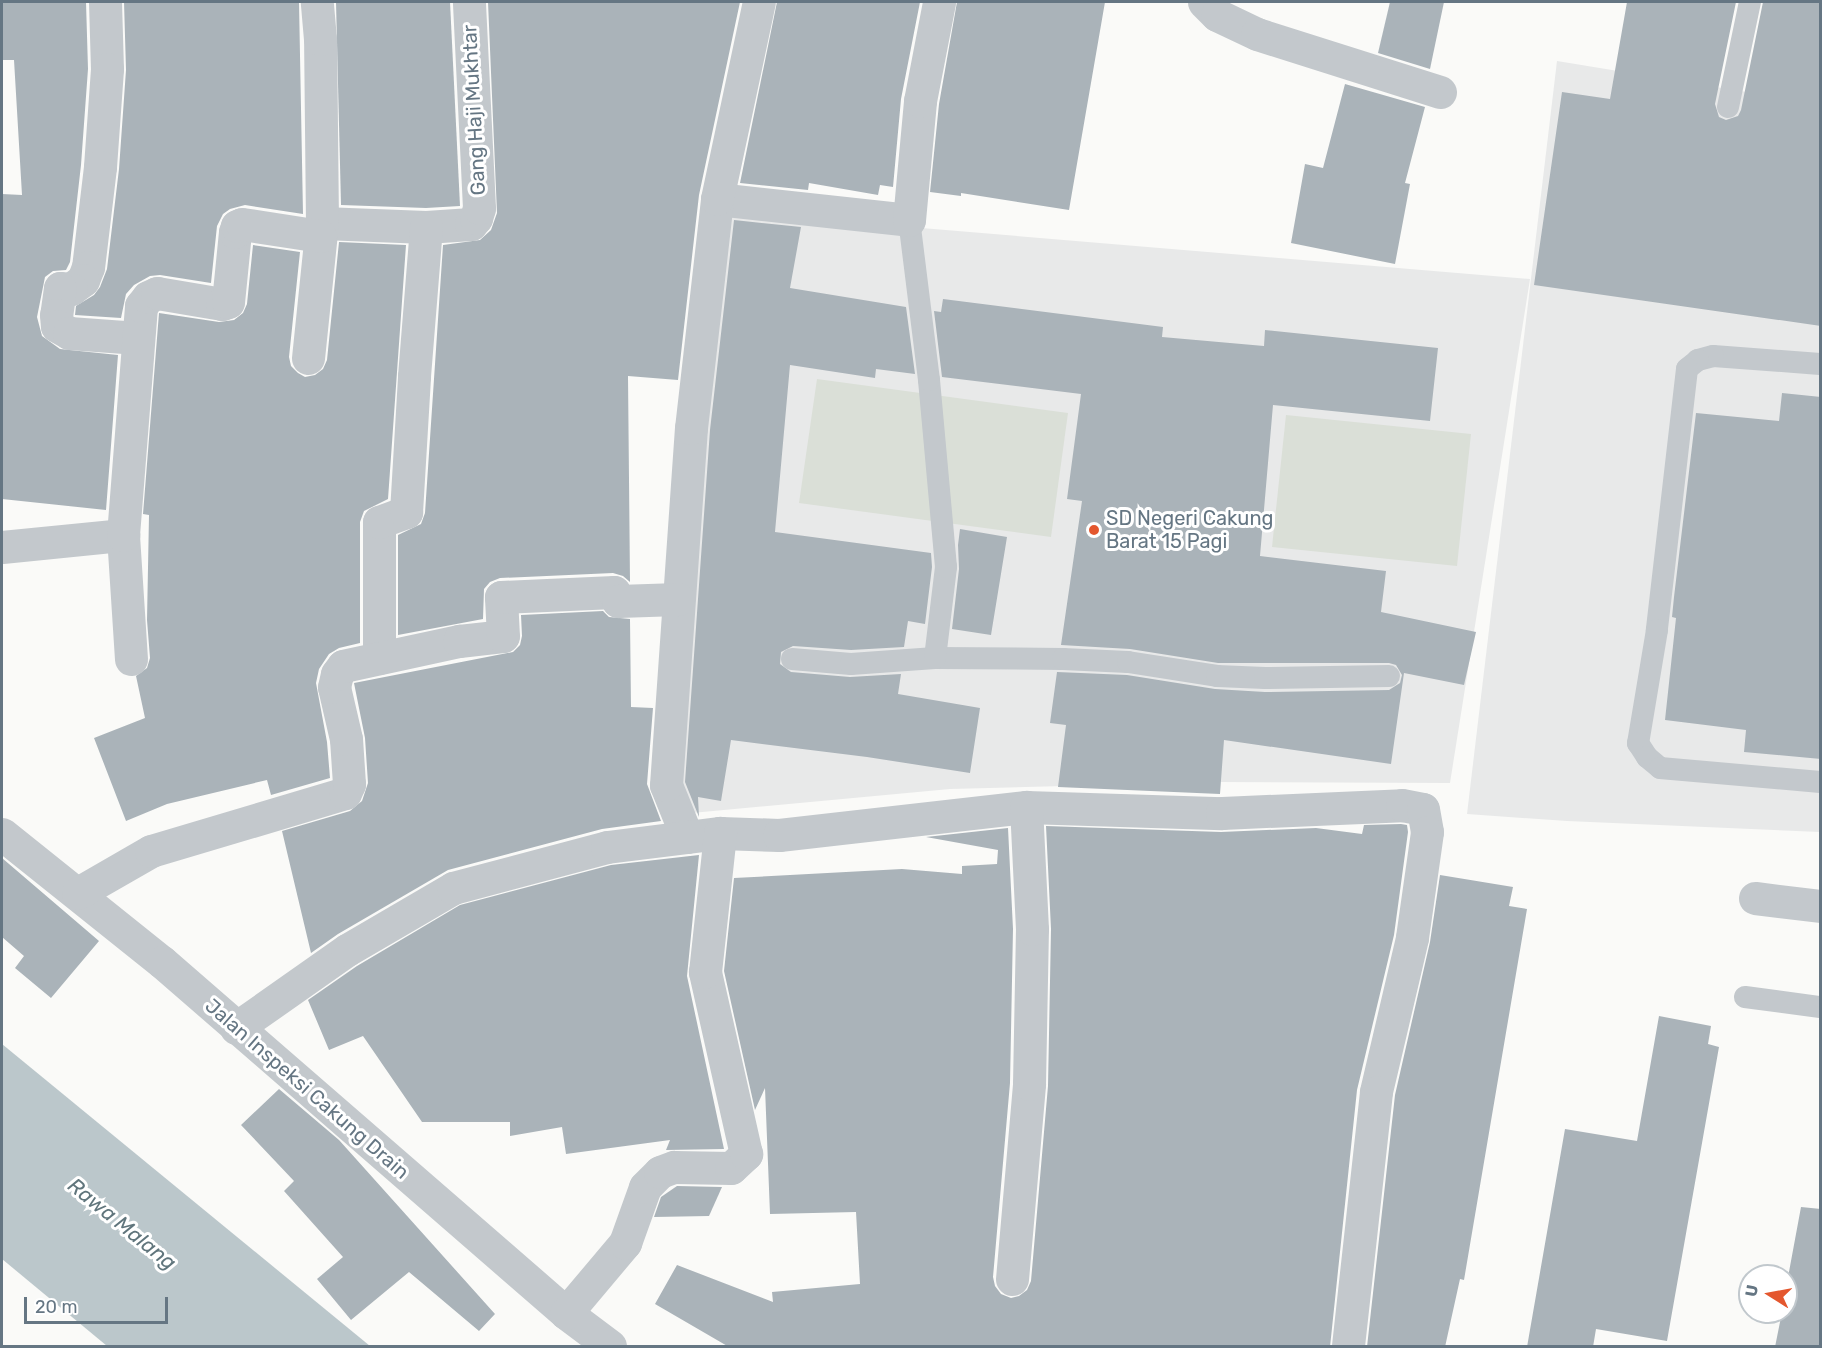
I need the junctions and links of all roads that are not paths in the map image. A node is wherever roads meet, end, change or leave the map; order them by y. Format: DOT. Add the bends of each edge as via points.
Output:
graph roads {
  1 [pos="105,2"];
  2 [pos="317,2"];
  3 [pos="469,2"];
  4 [pos="759,2"];
  5 [pos="939,2"];
  6 [pos="1204,2"];
  7 [pos="1750,2"];
  8 [pos="1440,92"];
  9 [pos="1728,107"];
  10 [pos="717,198"];
  11 [pos="909,220"];
  12 [pos="426,227"];
  13 [pos="321,229"];
  14 [pos="138,338"];
  15 [pos="308,358"];
  16 [pos="1821,364"];
  17 [pos="123,535"];
  18 [pos="2,547"];
  19 [pos="678,599"];
  20 [pos="379,658"];
  21 [pos="935,658"];
  22 [pos="130,659"];
  23 [pos="792,659"];
  24 [pos="1389,676"];
  25 [pos="1821,782"];
  26 [pos="1026,807"];
  27 [pos="720,833"];
  28 [pos="2,834"];
  29 [pos="687,837"];
  30 [pos="78,893"];
  31 [pos="1755,898"];
  32 [pos="1821,906"];
  33 [pos="1745,997"];
  34 [pos="1821,1007"];
  35 [pos="237,1028"];
  36 [pos="1012,1280"];
  37 [pos="566,1313"];
  38 [pos="610,1347"];
  39 [pos="1348,1347"];
  1 -- 14 [label="street" via="106,69 100,167 88,267 82,280 71,289 60,288 57,326 69,333"];
  2 -- 13 [label="street"];
  3 -- 12 [label="street, Gang Haji Mukhtar" via="478,208 471,224"];
  4 -- 10 [label="street"];
  5 -- 11 [label="street" via="920,101"];
  6 -- 8 [label="street" via="1217,15 1257,34"];
  7 -- 9 [label="lane"];
  10 -- 11 [label="street"];
  10 -- 19 [label="street" via="690,428"];
  11 -- 21 [label="lane" via="946,567"];
  12 -- 13 [label="street"];
  12 -- 20 [label="street" via="406,512 379,522"];
  13 -- 14 [label="street" via="237,226 228,302 157,293 141,306"];
  13 -- 15 [label="street"];
  14 -- 17 [label="street"];
  16 -- 25 [label="lane" via="1713,356 1698,360 1687,369 1657,630 1638,743 1660,768"];
  17 -- 18 [label="street"];
  17 -- 22 [label="street"];
  19 -- 20 [label="street" via="618,601 614,592 501,597 502,636"];
  19 -- 29 [label="street" via="666,785"];
  20 -- 30 [label="street" via="343,666 337,674 334,687 346,739 349,784 345,793 151,851"];
  21 -- 23 [label="lane" via="852,664"];
  21 -- 24 [label="lane" via="1117,662 1241,677"];
  26 -- 27 [label="street" via="778,835"];
  26 -- 36 [label="street" via="1032,929 1029,1084"];
  26 -- 39 [label="street" via="1222,813 1401,805 1423,809 1427,832 1412,938 1377,1092"];
  27 -- 29 [label="street"];
  27 -- 37 [label="street" via="705,972 746,1154 731,1168 674,1167 660,1172 645,1187 625,1243"];
  28 -- 30 [label="street, Jalan Inspeksi Cakung Drain"];
  29 -- 35 [label="street" via="607,847 453,888 347,951"];
  30 -- 35 [label="street, Jalan Inspeksi Cakung Drain"];
  31 -- 32 [label="street"];
  33 -- 34 [label="lane"];
  35 -- 37 [label="street, Jalan Inspeksi Cakung Drain"];
  37 -- 38 [label="street, Jalan Inspeksi Cakung Drain"];
}
